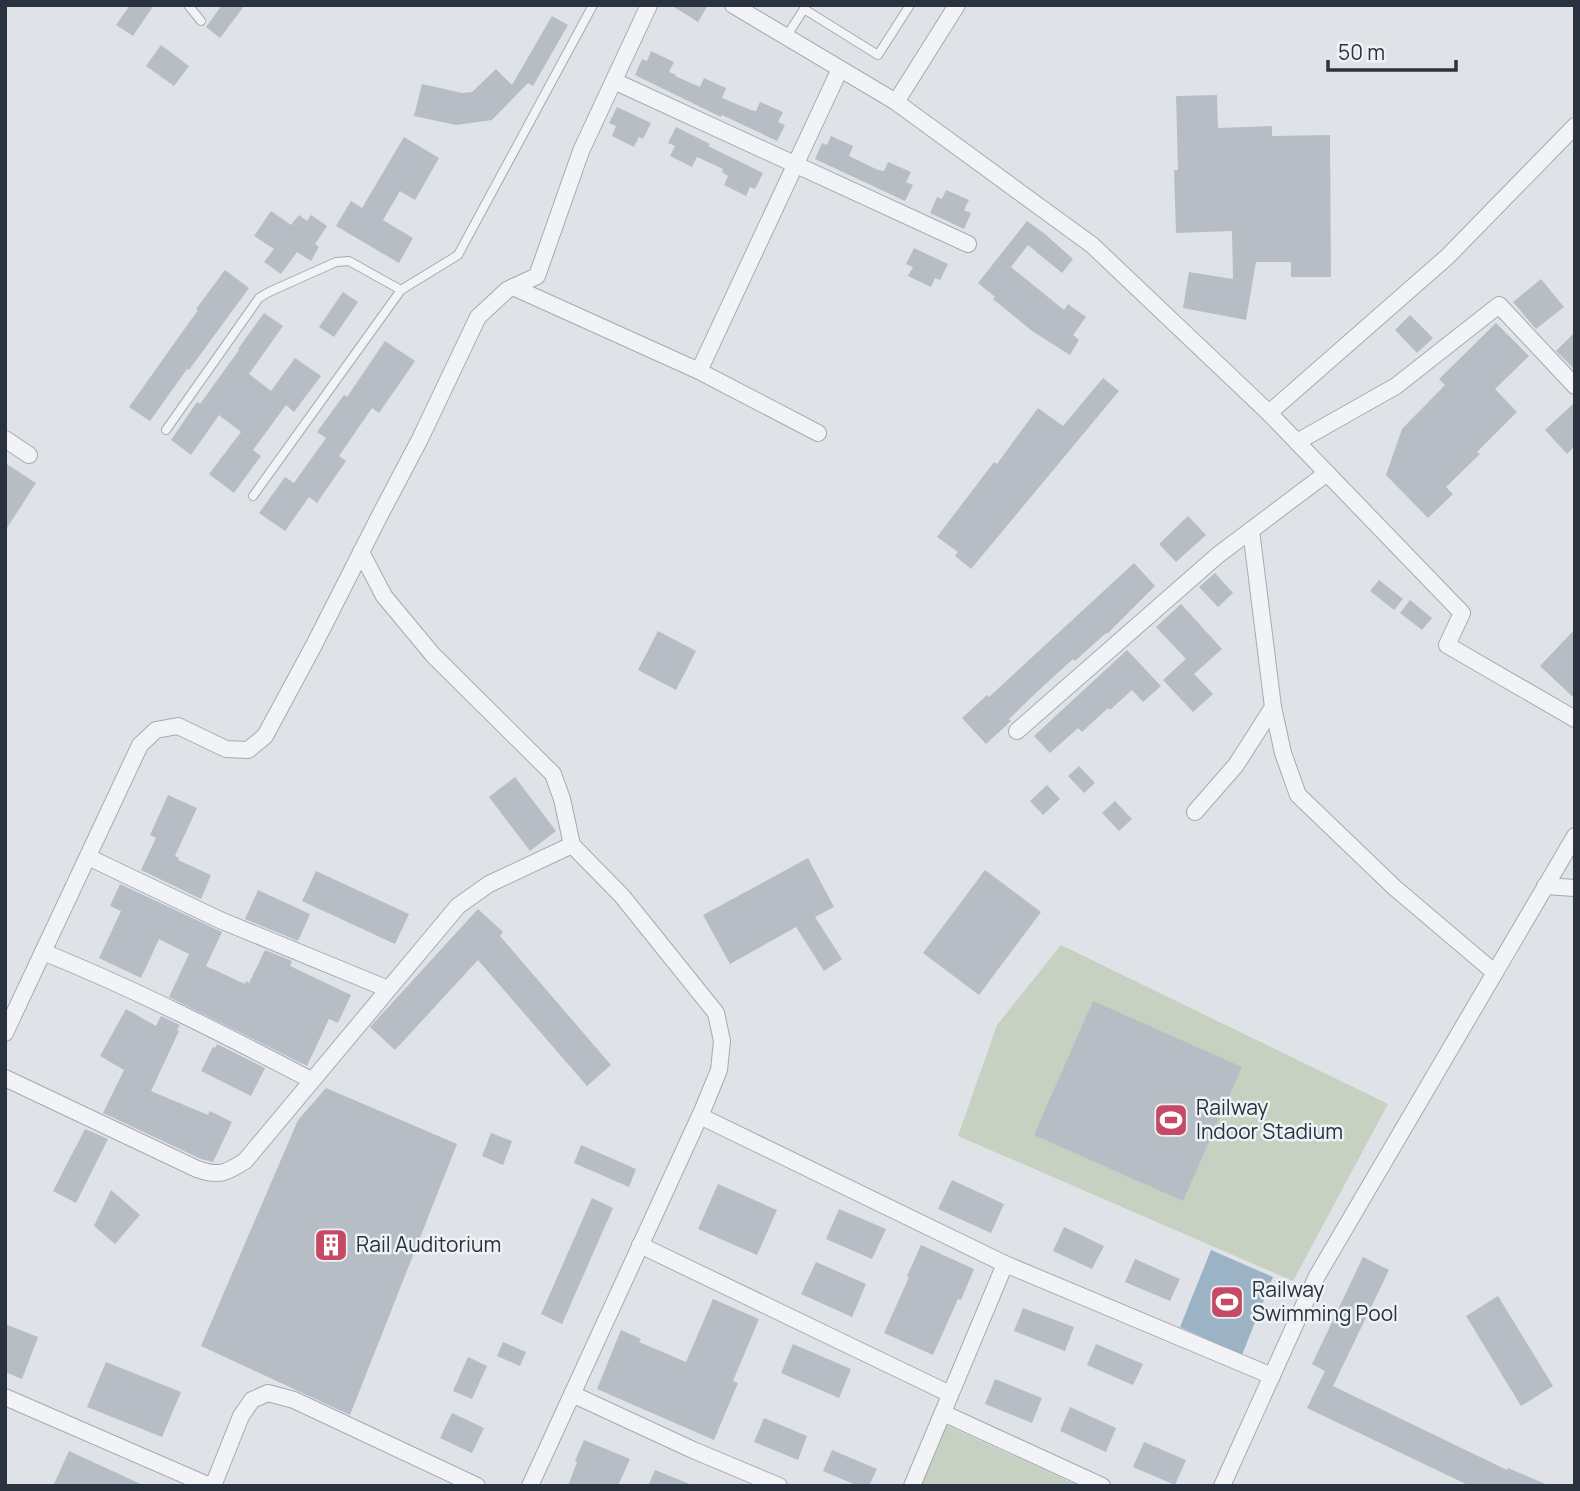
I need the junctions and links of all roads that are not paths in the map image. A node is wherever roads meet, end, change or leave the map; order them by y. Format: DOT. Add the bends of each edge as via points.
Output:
graph roads {
  1 [pos="188,5"];
  2 [pos="593,5"];
  3 [pos="649,5"];
  4 [pos="733,5"];
  5 [pos="910,5"];
  6 [pos="957,5"];
  7 [pos="201,21"];
  8 [pos="786,37"];
  9 [pos="840,69"];
  10 [pos="614,81"];
  11 [pos="895,102"];
  12 [pos="1575,126"];
  13 [pos="795,165"];
  14 [pos="968,244"];
  15 [pos="513,287"];
  16 [pos="401,290"];
  17 [pos="699,372"];
  18 [pos="1575,386"];
  19 [pos="1269,413"];
  20 [pos="166,430"];
  21 [pos="818,433"];
  22 [pos="5,439"];
  23 [pos="1297,442"];
  24 [pos="29,455"];
  25 [pos="1327,473"];
  26 [pos="254,496"];
  27 [pos="1251,530"];
  28 [pos="361,552"];
  29 [pos="1273,707"];
  30 [pos="1575,719"];
  31 [pos="1017,731"];
  32 [pos="1195,812"];
  33 [pos="1575,836"];
  34 [pos="572,845"];
  35 [pos="88,857"];
  36 [pos="1545,886"];
  37 [pos="1575,888"];
  38 [pos="43,951"];
  39 [pos="1494,972"];
  40 [pos="388,989"];
  41 [pos="5,1033"];
  42 [pos="5,1078"];
  43 [pos="311,1080"];
  44 [pos="700,1116"];
  45 [pos="640,1245"];
  46 [pos="1005,1264"];
  47 [pos="1272,1377"];
  48 [pos="572,1394"];
  49 [pos="950,1394"];
  50 [pos="5,1397"];
  51 [pos="943,1413"];
  52 [pos="211,1486"];
  53 [pos="477,1486"];
  54 [pos="530,1486"];
  55 [pos="779,1486"];
  56 [pos="912,1486"];
  57 [pos="1102,1486"];
  58 [pos="1222,1486"];
  1 -- 7 [label="lane"];
  2 -- 16 [label="lane" via="458,255"];
  3 -- 10 [label="street"];
  4 -- 8 [label="street"];
  5 -- 8 [label="lane" via="878,55 804,9"];
  6 -- 11 [label="street"];
  8 -- 9 [label="street"];
  9 -- 11 [label="street"];
  9 -- 13 [label="street"];
  10 -- 13 [label="street"];
  10 -- 15 [label="street" via="581,151 537,276"];
  11 -- 19 [label="street" via="1092,245"];
  12 -- 19 [label="street" via="1447,257"];
  13 -- 14 [label="street"];
  13 -- 17 [label="street"];
  15 -- 17 [label="street"];
  15 -- 28 [label="street" via="478,317"];
  16 -- 20 [label="lane" via="342,261 269,292 259,298"];
  16 -- 26 [label="lane"];
  17 -- 21 [label="street"];
  18 -- 23 [label="street" via="1499,305 1396,386"];
  19 -- 23 [label="street"];
  22 -- 24 [label="street"];
  23 -- 25 [label="street"];
  25 -- 27 [label="street"];
  25 -- 30 [label="street" via="1462,613 1447,645"];
  27 -- 29 [label="street"];
  27 -- 31 [label="street"];
  28 -- 34 [label="street" via="384,596 433,655 553,774"];
  28 -- 35 [label="street" via="265,736 247,750 226,748 178,726 156,730 140,745"];
  29 -- 32 [label="street" via="1236,765"];
  29 -- 39 [label="street" via="1298,795 1395,888"];
  33 -- 36 [label="street"];
  34 -- 40 [label="street" via="489,884 458,906"];
  34 -- 44 [label="street" via="622,896 716,1013 722,1041 719,1070"];
  35 -- 38 [label="street"];
  35 -- 40 [label="street" via="220,920"];
  36 -- 37 [label="street"];
  36 -- 39 [label="street"];
  38 -- 41 [label="street"];
  38 -- 43 [label="street" via="201,1023"];
  39 -- 47 [label="street" via="1317,1276"];
  40 -- 43 [label="street"];
  42 -- 43 [label="street" via="211,1175 245,1161"];
  44 -- 45 [label="street"];
  44 -- 46 [label="street"];
  45 -- 48 [label="street"];
  45 -- 49 [label="street"];
  46 -- 47 [label="street"];
  46 -- 49 [label="street"];
  47 -- 58 [label="street"];
  48 -- 54 [label="street"];
  48 -- 55 [label="street"];
  49 -- 51 [label="street"];
  50 -- 52 [label="street"];
  51 -- 56 [label="street"];
  51 -- 57 [label="street"];
  52 -- 53 [label="street" via="241,1416 252,1400 268,1392"];
}
